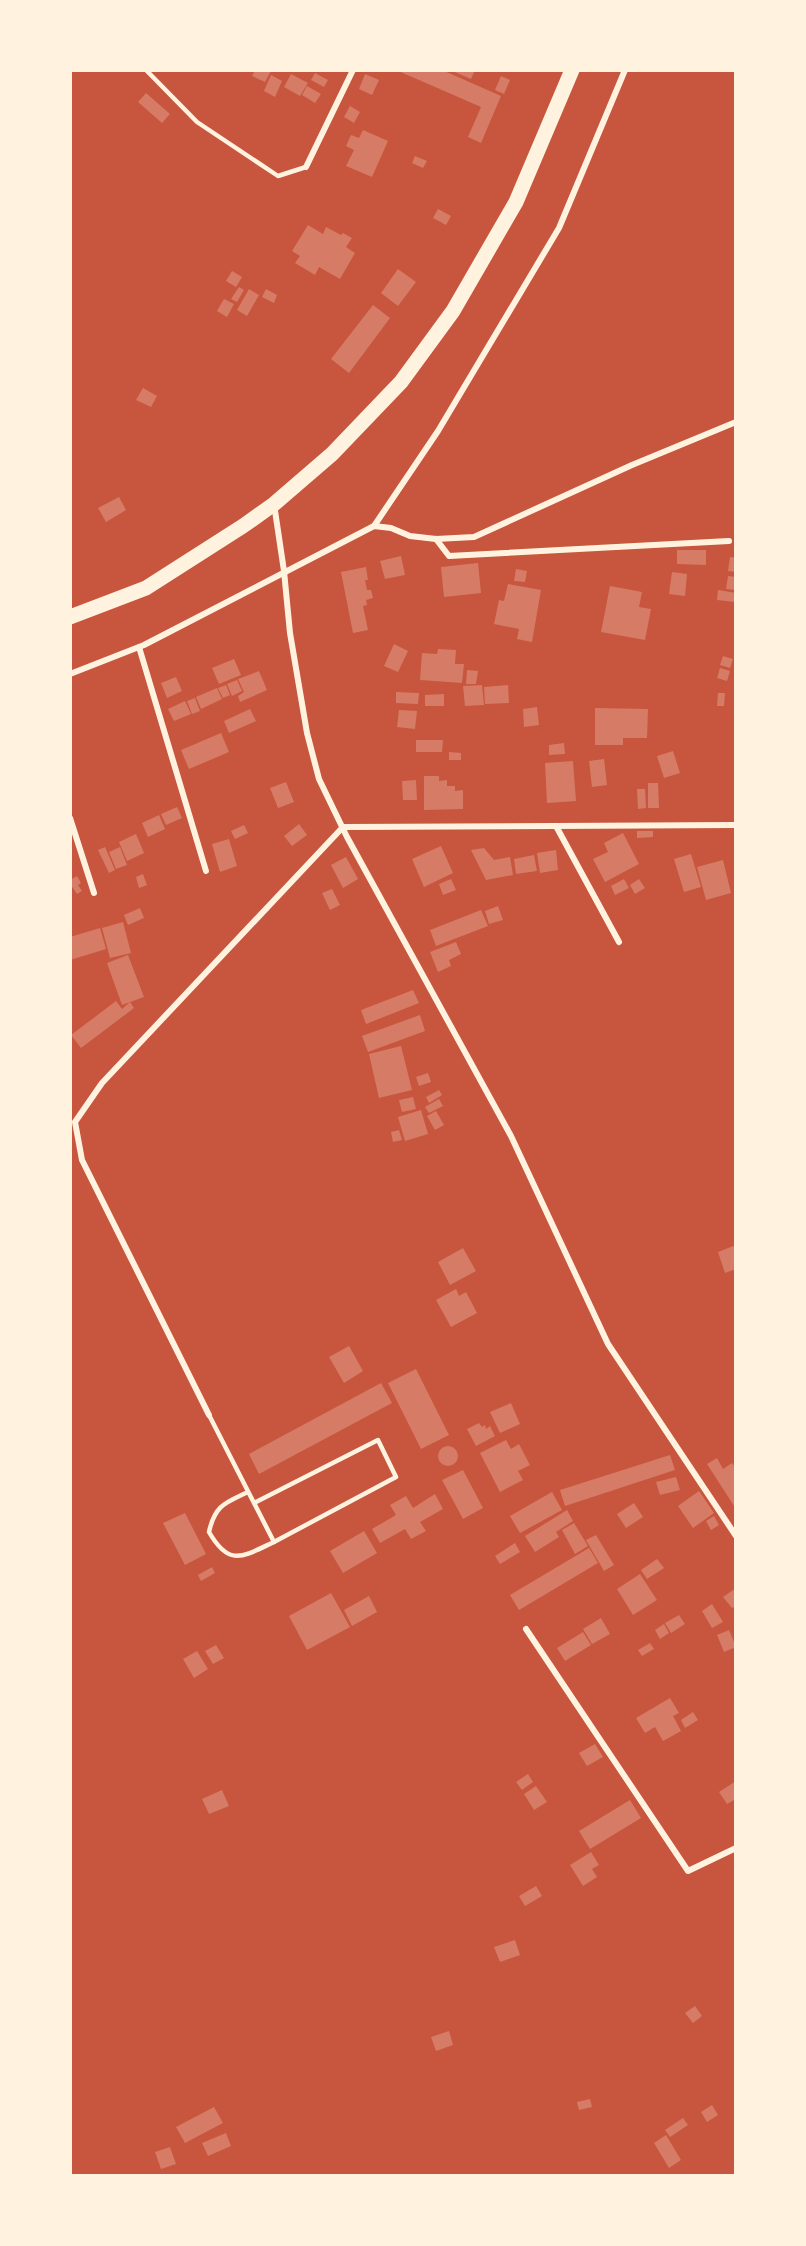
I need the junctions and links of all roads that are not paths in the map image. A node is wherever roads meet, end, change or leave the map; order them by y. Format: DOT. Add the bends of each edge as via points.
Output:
graph roads {
  1 [pos="146,70"];
  2 [pos="353,70"];
  3 [pos="572,70"];
  4 [pos="625,70"];
  5 [pos="306,167"];
  6 [pos="735,422"];
  7 [pos="274,504"];
  8 [pos="374,526"];
  9 [pos="436,539"];
  10 [pos="729,542"];
  11 [pos="284,571"];
  12 [pos="70,617"];
  13 [pos="140,646"];
  14 [pos="70,674"];
  15 [pos="70,818"];
  16 [pos="735,825"];
  17 [pos="556,826"];
  18 [pos="343,827"];
  19 [pos="206,871"];
  20 [pos="94,893"];
  21 [pos="619,942"];
  22 [pos="210,1414"];
  23 [pos="249,1492"];
  24 [pos="254,1503"];
  25 [pos="735,1536"];
  26 [pos="274,1542"];
  27 [pos="526,1629"];
  28 [pos="735,1848"];
  1 -- 5 [label="lane" via="197,122 278,176"];
  2 -- 5 [label="street"];
  3 -- 7 [label="main road" via="516,202 453,311 401,382 332,454"];
  4 -- 8 [label="street" via="560,228 438,431"];
  6 -- 9 [label="street" via="474,537"];
  7 -- 11 [label="street"];
  7 -- 12 [label="main road" via="147,588"];
  8 -- 9 [label="street"];
  8 -- 11 [label="street"];
  9 -- 10 [label="street" via="449,556"];
  11 -- 13 [label="street"];
  11 -- 18 [label="street" via="307,733 319,779"];
  13 -- 14 [label="street"];
  13 -- 19 [label="street"];
  15 -- 20 [label="street"];
  16 -- 17 [label="street"];
  17 -- 18 [label="street"];
  17 -- 21 [label="street"];
  18 -- 22 [label="street" via="102,1083 75,1122 82,1160"];
  18 -- 25 [label="street" via="511,1136 608,1344"];
  22 -- 23 [label="lane"];
  23 -- 24 [label="lane"];
  23 -- 26 [label="lane" via="221,1505 212,1516 208,1532 218,1548 230,1555 246,1556"];
  24 -- 26 [label="lane"];
  24 -- 26 [label="lane" via="378,1440 396,1477"];
  27 -- 28 [label="street" via="688,1872"];
}
